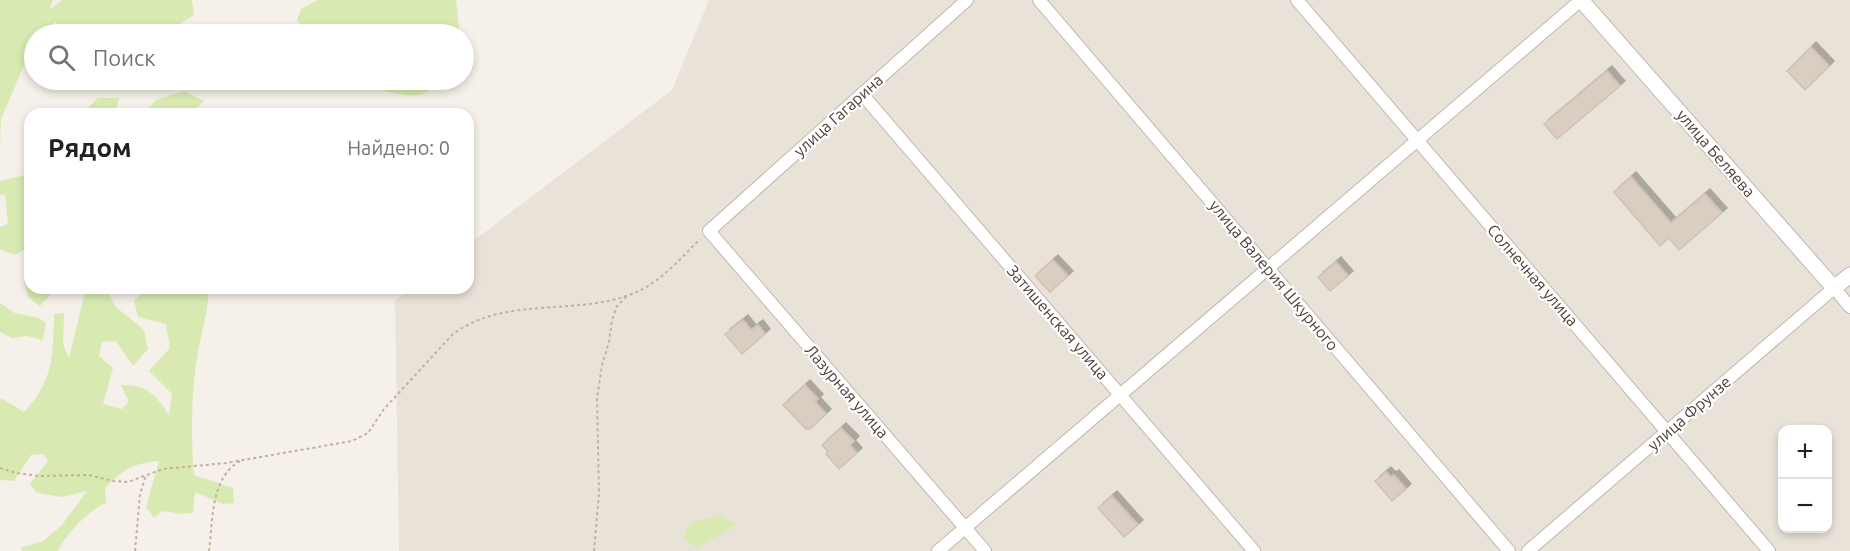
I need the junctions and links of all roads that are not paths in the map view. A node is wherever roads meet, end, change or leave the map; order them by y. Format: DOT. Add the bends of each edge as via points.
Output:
graph roads {
  1 [pos="967,0"];
  2 [pos="1039,0"];
  3 [pos="1297,0"];
  4 [pos="1581,0"];
  5 [pos="862,94"];
  6 [pos="1417,140"];
  7 [pos="709,231"];
  8 [pos="1268,268"];
  9 [pos="1850,275"];
  10 [pos="1834,288"];
  11 [pos="1850,307"];
  12 [pos="1120,395"];
  13 [pos="1667,431"];
  14 [pos="965,528"];
  15 [pos="938,551"];
  16 [pos="985,551"];
  17 [pos="1254,551"];
  18 [pos="1509,551"];
  19 [pos="1528,551"];
  20 [pos="1769,551"];
  1 -- 5 [label="street, улица Гагарина"];
  2 -- 8 [label="street, улица Валерия Шкурного"];
  3 -- 6 [label="street, Солнечная улица"];
  4 -- 6 [label="street"];
  4 -- 10 [label="street, улица Беляева"];
  5 -- 7 [label="street, улица Гагарина"];
  5 -- 12 [label="street, Затишенская улица"];
  6 -- 8 [label="street"];
  6 -- 13 [label="street, Солнечная улица"];
  7 -- 14 [label="street, Лазурная улица"];
  8 -- 12 [label="street"];
  8 -- 18 [label="street, улица Валерия Шкурного"];
  9 -- 10 [label="street, улица Фрунзе"];
  10 -- 11 [label="street, улица Беляева"];
  10 -- 13 [label="street, улица Фрунзе"];
  12 -- 14 [label="street"];
  12 -- 17 [label="street, Затишенская улица"];
  13 -- 19 [label="street, улица Фрунзе"];
  13 -- 20 [label="street, Солнечная улица"];
  14 -- 15 [label="street"];
  14 -- 16 [label="street, Лазурная улица"];
}
